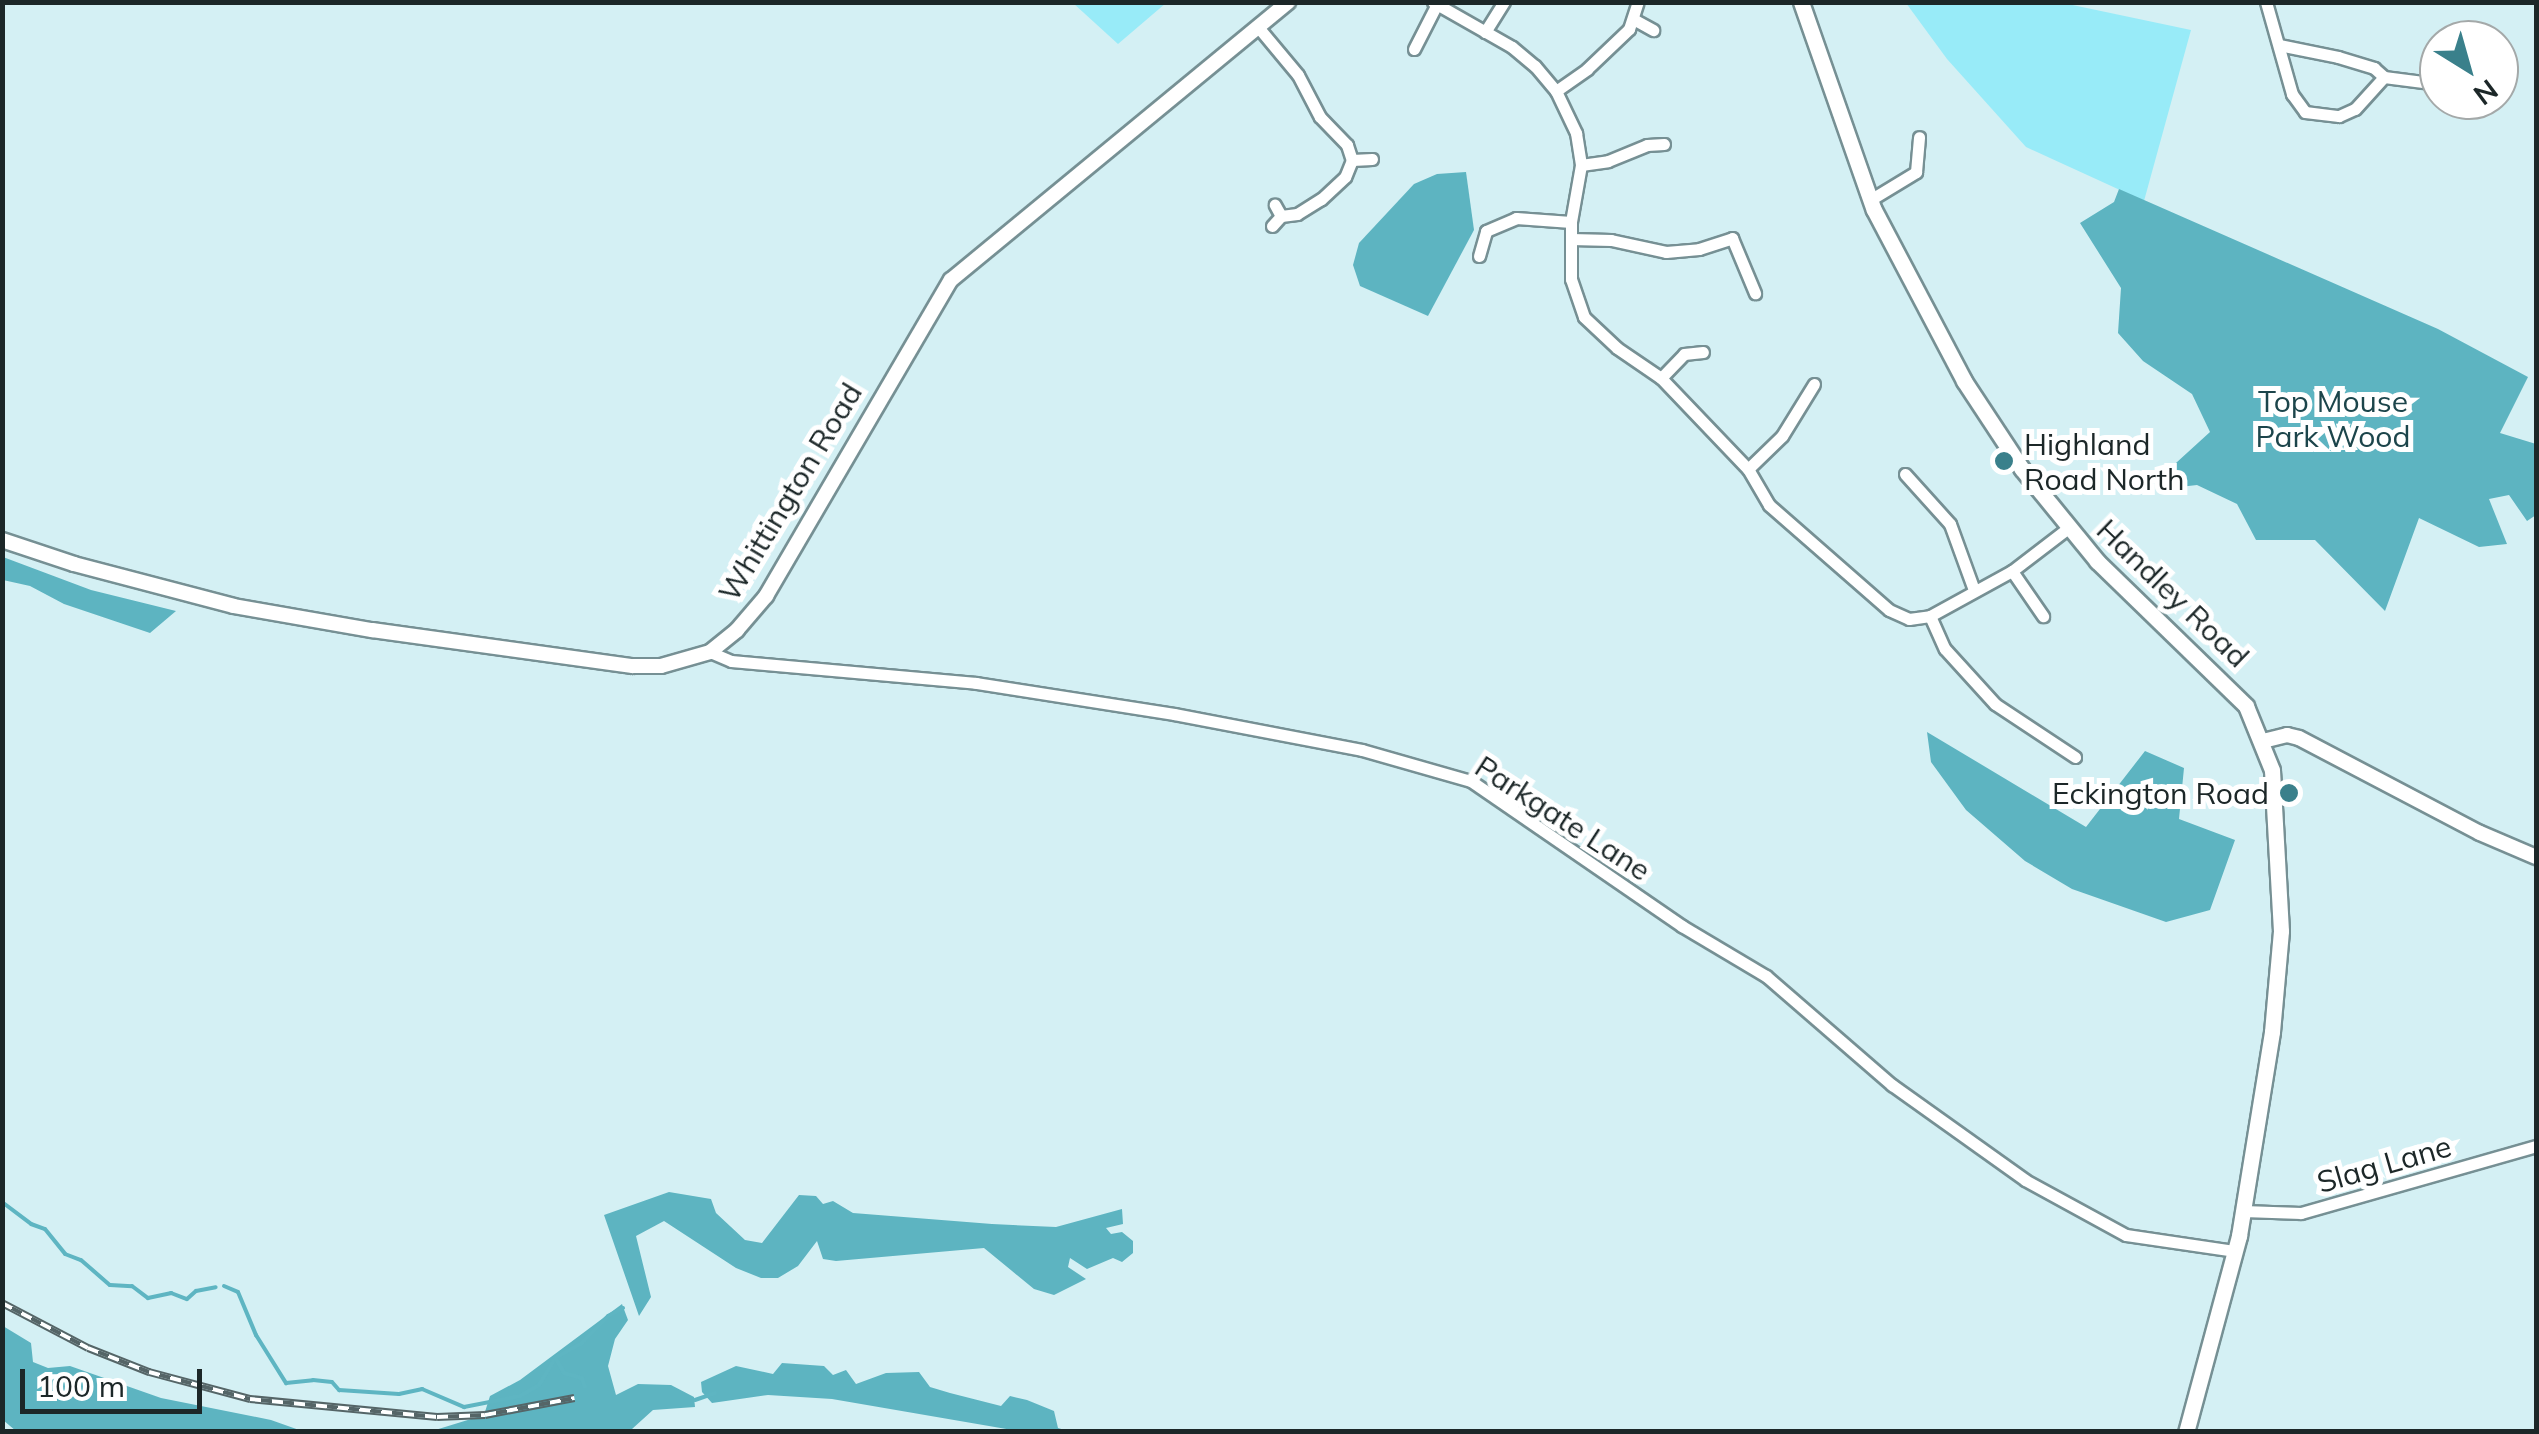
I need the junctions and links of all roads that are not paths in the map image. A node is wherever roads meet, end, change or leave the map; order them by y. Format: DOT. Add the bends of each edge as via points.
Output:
graph roads {
  1 [pos="1288,2"];
  2 [pos="1504,2"];
  3 [pos="1638,2"];
  4 [pos="1801,2"];
  5 [pos="2266,2"];
  6 [pos="1435,3"];
  7 [pos="1635,20"];
  8 [pos="1258,27"];
  9 [pos="1653,30"];
  10 [pos="1485,32"];
  11 [pos="2279,45"];
  12 [pos="1414,49"];
  13 [pos="2384,77"];
  14 [pos="2419,81"];
  15 [pos="1556,91"];
  16 [pos="1919,137"];
  17 [pos="1664,144"];
  18 [pos="1372,159"];
  19 [pos="1352,160"];
  20 [pos="1581,165"];
  21 [pos="1870,200"];
  22 [pos="1571,222"];
  23 [pos="1272,226"];
  24 [pos="1571,239"];
  25 [pos="1479,256"];
  26 [pos="1755,292"];
  27 [pos="1703,352"];
  28 [pos="1661,378"];
  29 [pos="1814,384"];
  30 [pos="1748,469"];
  31 [pos="1905,474"];
  32 [pos="2068,528"];
  33 [pos="2,540"];
  34 [pos="2012,571"];
  35 [pos="1974,590"];
  36 [pos="1930,616"];
  37 [pos="2043,616"];
  38 [pos="710,652"];
  39 [pos="2263,742"];
  40 [pos="2076,757"];
  41 [pos="2536,858"];
  42 [pos="2536,1146"];
  43 [pos="2243,1210"];
  44 [pos="2234,1250"];
  45 [pos="2186,1432"];
  1 -- 8 [label="street, Whittington Road"];
  2 -- 10 [label="street"];
  3 -- 7 [label="street"];
  4 -- 21 [label="main road, Handley Road"];
  5 -- 11 [label="street"];
  6 -- 10 [label="street"];
  6 -- 12 [label="street"];
  7 -- 9 [label="street"];
  7 -- 15 [label="street" via="1587,70"];
  8 -- 19 [label="street"];
  8 -- 38 [label="street, Whittington Road" via="951,280 766,596"];
  10 -- 15 [label="street" via="1535,66"];
  11 -- 13 [label="street" via="2338,57"];
  11 -- 13 [label="street" via="2292,94 2305,112 2339,116 2355,109"];
  13 -- 14 [label="street"];
  15 -- 20 [label="street" via="1576,133"];
  16 -- 21 [label="street" via="1916,172"];
  17 -- 20 [label="street"];
  18 -- 19 [label="street"];
  19 -- 23 [label="street" via="1344,177 1309,208 1278,210"];
  20 -- 22 [label="street"];
  21 -- 32 [label="main road, Handley Road" via="1964,381"];
  22 -- 24 [label="street"];
  22 -- 25 [label="street" via="1516,218 1486,232"];
  24 -- 26 [label="street" via="1666,252 1732,238"];
  24 -- 28 [label="street" via="1571,279 1584,317"];
  27 -- 28 [label="street" via="1684,354"];
  28 -- 30 [label="street"];
  29 -- 30 [label="street" via="1782,436"];
  30 -- 36 [label="street" via="1769,505 1889,610 1909,619"];
  31 -- 35 [label="street" via="1950,524"];
  32 -- 34 [label="street"];
  32 -- 39 [label="main road, Handley Road" via="2164,630 2233,691"];
  33 -- 38 [label="street, Whittington Road" via="234,606 372,630 633,666 661,666"];
  34 -- 35 [label="street"];
  34 -- 37 [label="street"];
  35 -- 36 [label="street"];
  36 -- 40 [label="street" via="1945,649 1996,704"];
  38 -- 44 [label="street, Parkgate Lane" via="730,661 976,683 1174,714 1362,750 1471,781 1766,976 1892,1085 2025,1180 2126,1234"];
  39 -- 41 [label="street" via="2299,738"];
  39 -- 43 [label="main road" via="2272,770 2282,931"];
  42 -- 43 [label="street, Slag Lane" via="2301,1214"];
  43 -- 44 [label="main road"];
  44 -- 45 [label="main road"];
}
